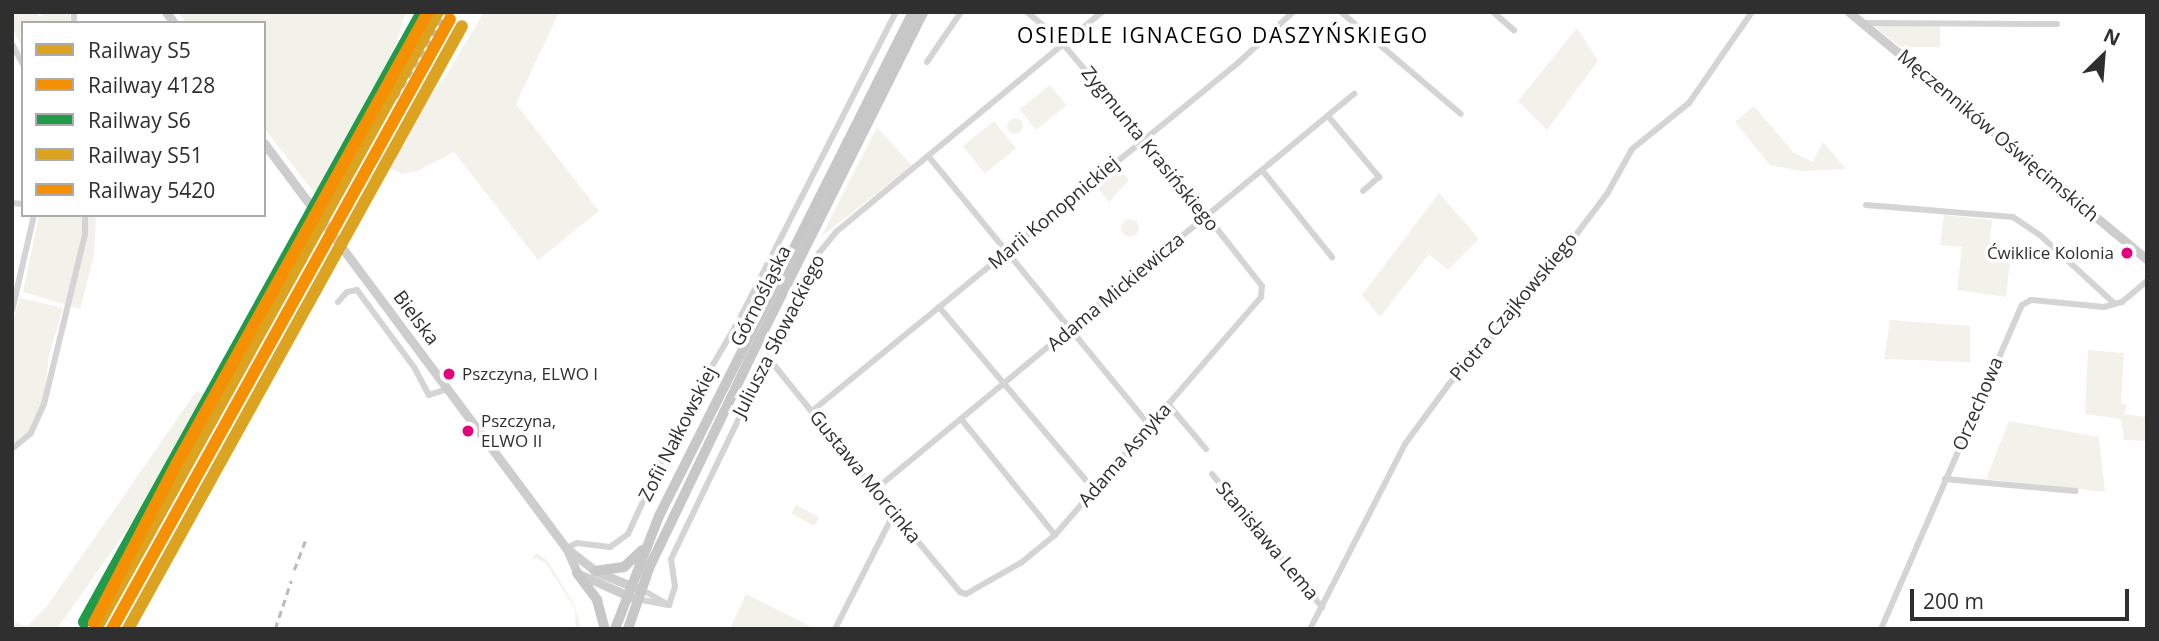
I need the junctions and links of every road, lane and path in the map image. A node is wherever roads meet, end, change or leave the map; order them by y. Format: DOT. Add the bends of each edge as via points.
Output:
graph roads {
  1 [pos="896,12"];
  2 [pos="913,12"];
  3 [pos="923,12"];
  4 [pos="961,12"];
  5 [pos="1027,12"];
  6 [pos="1102,12"];
  7 [pos="1293,12"];
  8 [pos="1342,12"];
  9 [pos="1493,12"];
  10 [pos="1752,12"];
  11 [pos="1849,12"];
  12 [pos="1863,23"];
  13 [pos="2057,24"];
  14 [pos="1514,30"];
  15 [pos="12,44"];
  16 [pos="1063,44"];
  17 [pos="21,61"];
  18 [pos="927,62"];
  19 [pos="1354,94"];
  20 [pos="1461,114"];
  21 [pos="1328,116"];
  22 [pos="1143,139"];
  23 [pos="266,146"];
  24 [pos="929,157"];
  25 [pos="1262,170"];
  26 [pos="1363,191"];
  27 [pos="1866,205"];
  28 [pos="1207,216"];
  29 [pos="34,217"];
  30 [pos="85,217"];
  31 [pos="1006,253"];
  32 [pos="1332,257"];
  33 [pos="2147,259"];
  34 [pos="768,261"];
  35 [pos="784,269"];
  36 [pos="2147,281"];
  37 [pos="1264,292"];
  38 [pos="14,300"];
  39 [pos="338,302"];
  40 [pos="2115,304"];
  41 [pos="939,307"];
  42 [pos="12,311"];
  43 [pos="1070,331"];
  44 [pos="764,360"];
  45 [pos="1005,385"];
  46 [pos="447,389"];
  47 [pos="1168,404"];
  48 [pos="813,411"];
  49 [pos="962,420"];
  50 [pos="1150,426"];
  51 [pos="12,449"];
  52 [pos="1206,449"];
  53 [pos="1212,474"];
  54 [pos="1945,479"];
  55 [pos="877,488"];
  56 [pos="1095,491"];
  57 [pos="2076,491"];
  58 [pos="894,513"];
  59 [pos="1055,535"];
  60 [pos="645,547"];
  61 [pos="566,548"];
  62 [pos="595,571"];
  63 [pos="577,573"];
  64 [pos="627,590"];
  65 [pos="639,594"];
  66 [pos="966,594"];
  67 [pos="1322,607"];
  68 [pos="605,629"];
  69 [pos="615,629"];
  70 [pos="628,629"];
  71 [pos="835,629"];
  72 [pos="1310,629"];
  73 [pos="1881,629"];
  1 -- 34 [label="street, Zofii Nałkowskiej"];
  2 -- 35 [label="main road, Górnośląska"];
  3 -- 65 [label="main road, Górnośląska" via="748,360"];
  4 -- 18 [label="street"];
  5 -- 16 [label="street, Zygmunta Krasińskiego"];
  6 -- 16 [label="street, Juliusza Słowackiego"];
  7 -- 22 [label="street, Marii Konopnickiej"];
  8 -- 20 [label="street"];
  9 -- 14 [label="street"];
  10 -- 67 [label="street, Piotra Czajkowskiego" via="1689,103 1632,149 1607,194 1531,294 1441,394 1381,488"];
  11 -- 12 [label="main road, Męczenników Oświęcimskich"];
  12 -- 13 [label="street"];
  12 -- 33 [label="main road, Męczenników Oświęcimskich"];
  15 -- 17 [label="street"];
  16 -- 22 [label="street, Zygmunta Krasińskiego"];
  16 -- 24 [label="street, Juliusza Słowackiego"];
  19 -- 21 [label="street, Adama Mickiewicza"];
  21 -- 25 [label="street, Adama Mickiewicza"];
  21 -- 26 [label="street" via="1379,177"];
  22 -- 28 [label="street, Zygmunta Krasińskiego"];
  22 -- 31 [label="street, Marii Konopnickiej"];
  23 -- 46 [label="main road, Bielska"];
  24 -- 31 [label="street"];
  24 -- 44 [label="street, Juliusza Słowackiego" via="836,232 819,253"];
  25 -- 28 [label="street, Adama Mickiewicza"];
  25 -- 32 [label="street"];
  27 -- 40 [label="street" via="2012,217 2042,236"];
  28 -- 37 [label="street, Zygmunta Krasińskiego"];
  28 -- 43 [label="street, Adama Mickiewicza"];
  29 -- 38 [label="street"];
  30 -- 51 [label="street" via="85,235 44,404 31,433"];
  31 -- 41 [label="street, Marii Konopnickiej"];
  31 -- 43 [label="street"];
  34 -- 35 [label="street"];
  34 -- 61 [label="street, Zofii Nałkowskiej" via="682,417 628,534 610,547 577,543"];
  35 -- 60 [label="main road, Górnośląska"];
  36 -- 40 [label="street"];
  37 -- 47 [label="street, Adama Asnyka"];
  38 -- 42 [label="street"];
  39 -- 46 [label="street" via="356,290 414,367 429,395"];
  40 -- 54 [label="street, Orzechowa" via="2093,307 2031,300 2022,305"];
  41 -- 45 [label="street"];
  41 -- 48 [label="street, Marii Konopnickiej"];
  43 -- 45 [label="street, Adama Mickiewicza"];
  43 -- 50 [label="street"];
  44 -- 48 [label="street, Gustawa Morcinka" via="774,365"];
  44 -- 65 [label="street, Juliusza Słowackiego" via="671,559 675,587 669,605"];
  45 -- 49 [label="street, Adama Mickiewicza"];
  45 -- 56 [label="street"];
  46 -- 61 [label="main road, Bielska"];
  47 -- 50 [label="street, Adama Asnyka"];
  47 -- 52 [label="street"];
  48 -- 55 [label="street, Gustawa Morcinka"];
  49 -- 55 [label="street, Adama Mickiewicza"];
  49 -- 59 [label="street"];
  50 -- 56 [label="street, Adama Asnyka"];
  53 -- 67 [label="street, Stanisława Lema"];
  54 -- 57 [label="street"];
  54 -- 73 [label="street, Orzechowa"];
  55 -- 58 [label="street, Gustawa Morcinka"];
  56 -- 59 [label="street, Adama Asnyka"];
  58 -- 66 [label="street, Gustawa Morcinka"];
  58 -- 71 [label="street"];
  59 -- 66 [label="street, Adama Asnyka" via="1022,562"];
  60 -- 62 [label="main road" via="624,567"];
  60 -- 64 [label="main road, Górnośląska"];
  61 -- 62 [label="main road, Bielska"];
  61 -- 63 [label="main road, Bielska"];
  62 -- 64 [label="main road, Bielska"];
  63 -- 64 [label="main road, Bielska"];
  63 -- 68 [label="main road" via="597,600"];
  64 -- 65 [label="main road, Bielska"];
  64 -- 69 [label="main road"];
  65 -- 70 [label="main road"];
  67 -- 72 [label="street, Piotra Czajkowskiego"];
}
